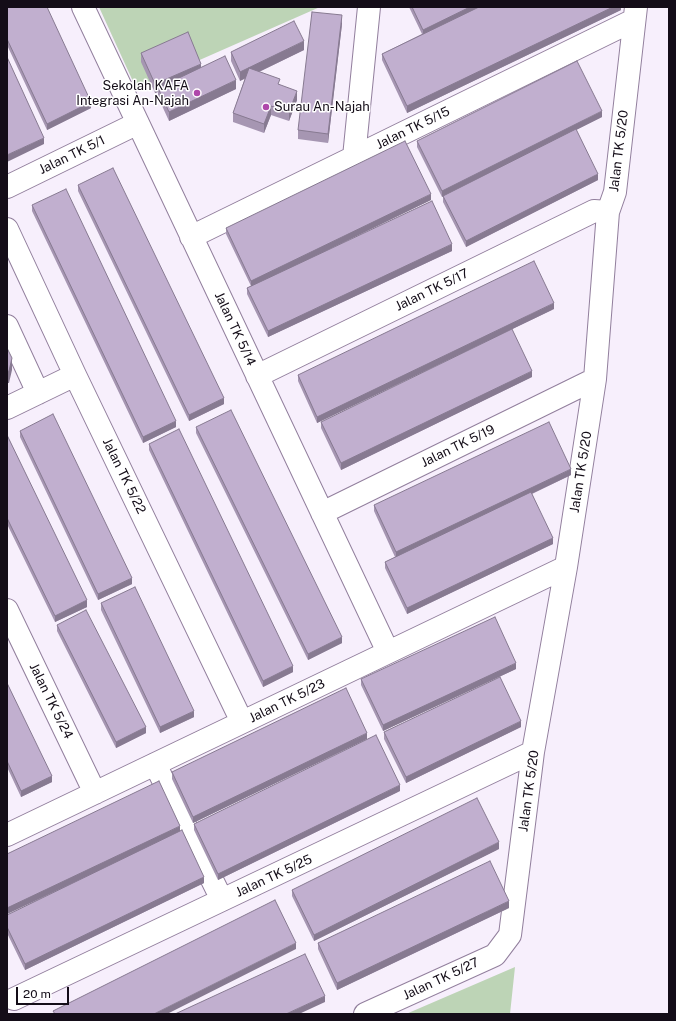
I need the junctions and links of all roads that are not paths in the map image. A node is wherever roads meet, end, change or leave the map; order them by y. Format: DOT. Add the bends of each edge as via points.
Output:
graph roads {
  1 [pos="83,7"];
  2 [pos="369,7"];
  3 [pos="635,14"];
  4 [pos="138,123"];
  5 [pos="354,157"];
  6 [pos="7,187"];
  7 [pos="608,212"];
  8 [pos="7,229"];
  9 [pos="191,237"];
  10 [pos="7,326"];
  11 [pos="75,375"];
  12 [pos="257,376"];
  13 [pos="595,379"];
  14 [pos="38,393"];
  15 [pos="7,408"];
  16 [pos="322,513"];
  17 [pos="566,566"];
  18 [pos="7,610"];
  19 [pos="388,652"];
  20 [pos="242,722"];
  21 [pos="533,752"];
  22 [pos="155,764"];
  23 [pos="95,792"];
  24 [pos="7,835"];
  25 [pos="222,900"];
  26 [pos="510,935"];
  27 [pos="14,999"];
  28 [pos="365,1014"];
  1 -- 4 [label="street, Jalan TK 5/14"];
  2 -- 5 [label="street"];
  3 -- 5 [label="street, Jalan TK 5/15"];
  3 -- 7 [label="street, Jalan TK 5/20" via="615,192"];
  4 -- 6 [label="street, Jalan TK 5/1"];
  4 -- 9 [label="street, Jalan TK 5/14"];
  5 -- 9 [label="street, Jalan TK 5/15"];
  7 -- 12 [label="street, Jalan TK 5/17" via="594,211"];
  7 -- 13 [label="street, Jalan TK 5/20"];
  8 -- 11 [label="street, Jalan TK 5/22"];
  9 -- 12 [label="street, Jalan TK 5/14"];
  10 -- 14 [label="street"];
  11 -- 14 [label="street"];
  11 -- 20 [label="street, Jalan TK 5/22"];
  12 -- 16 [label="street, Jalan TK 5/14"];
  13 -- 16 [label="street, Jalan TK 5/19"];
  13 -- 17 [label="street, Jalan TK 5/20"];
  14 -- 15 [label="street"];
  16 -- 19 [label="street, Jalan TK 5/14"];
  17 -- 19 [label="street, Jalan TK 5/23"];
  17 -- 21 [label="street, Jalan TK 5/20"];
  18 -- 23 [label="street, Jalan TK 5/24"];
  19 -- 20 [label="street, Jalan TK 5/23"];
  20 -- 22 [label="street, Jalan TK 5/23"];
  21 -- 25 [label="street, Jalan TK 5/25"];
  21 -- 26 [label="street, Jalan TK 5/20"];
  22 -- 23 [label="street, Jalan TK 5/23"];
  22 -- 25 [label="street"];
  23 -- 24 [label="street, Jalan TK 5/23"];
  25 -- 27 [label="street, Jalan TK 5/25"];
  26 -- 28 [label="street, Jalan TK 5/27" via="494,954"];
}
